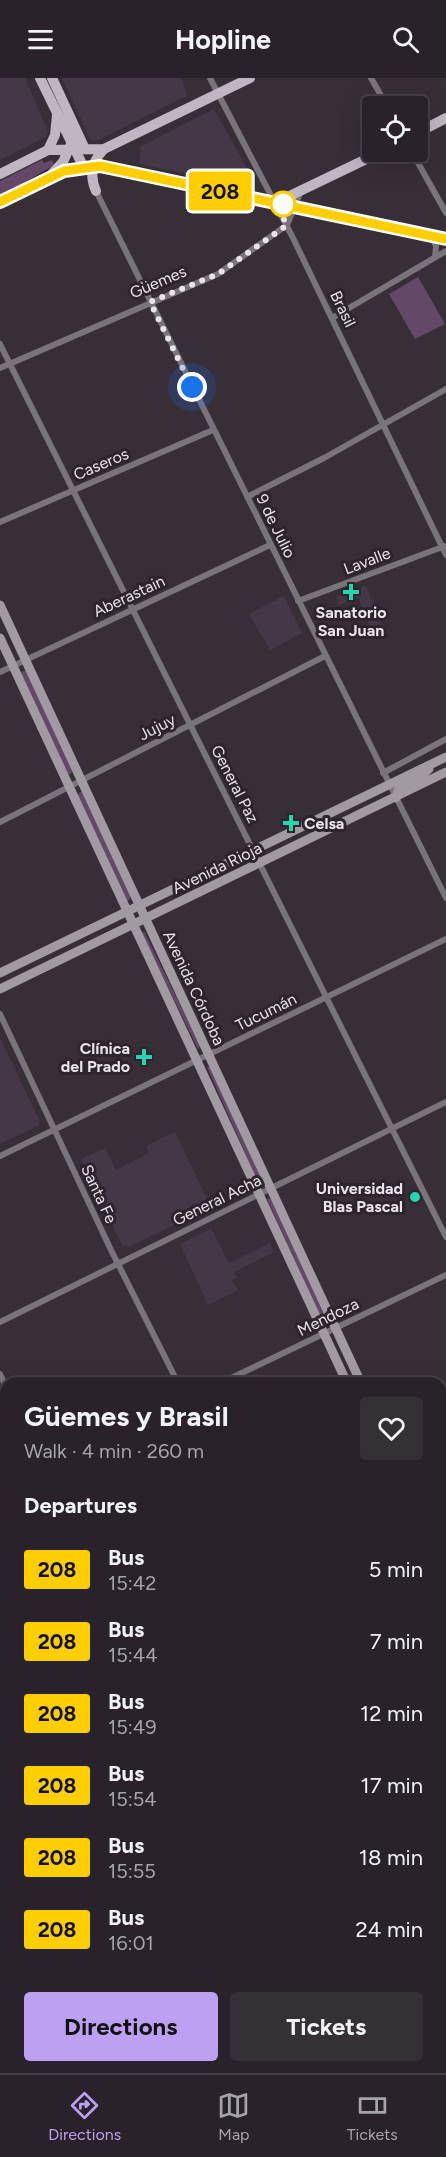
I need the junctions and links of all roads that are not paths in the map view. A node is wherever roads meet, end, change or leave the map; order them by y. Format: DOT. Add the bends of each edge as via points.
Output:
graph roads {
  1 [pos="40,78"];
  2 [pos="52,78"];
  3 [pos="210,78"];
  4 [pos="250,78"];
  5 [pos="371,78"];
  6 [pos="217,94"];
  7 [pos="381,96"];
  8 [pos="56,112"];
  9 [pos="446,118"];
  10 [pos="428,127"];
  11 [pos="75,148"];
  12 [pos="104,149"];
  13 [pos="48,150"];
  14 [pos="362,162"];
  15 [pos="418,162"];
  16 [pos="88,166"];
  17 [pos="0,174"];
  18 [pos="45,180"];
  19 [pos="96,191"];
  20 [pos="300,193"];
  21 [pos="0,202"];
  22 [pos="275,203"];
  23 [pos="295,206"];
  24 [pos="446,212"];
  25 [pos="287,225"];
  26 [pos="430,236"];
  27 [pos="446,239"];
  28 [pos="445,249"];
  29 [pos="435,257"];
  30 [pos="150,302"];
  31 [pos="332,318"];
  32 [pos="0,344"];
  33 [pos="10,363"];
  34 [pos="0,368"];
  35 [pos="446,389"];
  36 [pos="383,423"];
  37 [pos="213,430"];
  38 [pos="73,490"];
  39 [pos="247,497"];
  40 [pos="0,522"];
  41 [pos="270,544"];
  42 [pos="444,546"];
  43 [pos="446,555"];
  44 [pos="298,601"];
  45 [pos="0,605"];
  46 [pos="133,609"];
  47 [pos="0,639"];
  48 [pos="325,656"];
  49 [pos="25,660"];
  50 [pos="13,666"];
  51 [pos="0,672"];
  52 [pos="190,725"];
  53 [pos="446,739"];
  54 [pos="446,757"];
  55 [pos="431,765"];
  56 [pos="446,772"];
  57 [pos="383,773"];
  58 [pos="81,780"];
  59 [pos="390,786"];
  60 [pos="69,787"];
  61 [pos="396,798"];
  62 [pos="0,822"];
  63 [pos="253,851"];
  64 [pos="260,864"];
  65 [pos="446,898"];
  66 [pos="139,906"];
  67 [pos="127,912"];
  68 [pos="145,919"];
  69 [pos="133,925"];
  70 [pos="446,939"];
  71 [pos="0,973"];
  72 [pos="0,989"];
  73 [pos="326,997"];
  74 [pos="0,1014"];
  75 [pos="208,1054"];
  76 [pos="196,1060"];
  77 [pos="446,1102"];
  78 [pos="392,1129"];
  79 [pos="54,1130"];
  80 [pos="0,1156"];
  81 [pos="271,1189"];
  82 [pos="259,1194"];
  83 [pos="446,1237"];
  84 [pos="118,1264"];
  85 [pos="446,1275"];
  86 [pos="0,1322"];
  87 [pos="336,1328"];
  88 [pos="324,1334"];
  89 [pos="175,1377"];
  90 [pos="234,1377"];
  91 [pos="344,1377"];
  92 [pos="358,1377"];
  1 -- 8 [label="main road"];
  2 -- 11 [label="main road" via="73,125"];
  3 -- 6 [label="street, Brasil"];
  4 -- 6 [label="main road"];
  5 -- 7 [label="street"];
  6 -- 12 [label="main road"];
  6 -- 22 [label="street, Brasil"];
  8 -- 11 [label="main road"];
  8 -- 13 [label="main road" via="57,129"];
  9 -- 10 [label="main road"];
  11 -- 12 [label="main road"];
  11 -- 13 [label="main road"];
  11 -- 16 [label="main road"];
  11 -- 18 [label="main road"];
  12 -- 16 [label="main road"];
  13 -- 17 [label="main road"];
  14 -- 20 [label="main road"];
  15 -- 24 [label="street"];
  16 -- 18 [label="main road"];
  16 -- 19 [label="main road"];
  16 -- 22 [label="main road"];
  18 -- 21 [label="main road"];
  19 -- 30 [label="street, 9 de Julio"];
  20 -- 22 [label="main road"];
  20 -- 23 [label="street"];
  22 -- 23 [label="street"];
  22 -- 25 [label="street, Brasil"];
  23 -- 25 [label="street"];
  23 -- 26 [label="street"];
  25 -- 30 [label="street, Güemes" via="218,274"];
  25 -- 31 [label="street, Brasil"];
  26 -- 27 [label="street"];
  26 -- 29 [label="street" via="436,246"];
  28 -- 29 [label="street"];
  29 -- 31 [label="street"];
  30 -- 33 [label="street, Güemes"];
  30 -- 37 [label="street, 9 de Julio"];
  31 -- 36 [label="street, Brasil"];
  32 -- 33 [label="street, General Paz"];
  33 -- 34 [label="street, Güemes"];
  33 -- 38 [label="street, General Paz"];
  35 -- 36 [label="street"];
  36 -- 39 [label="street"];
  36 -- 42 [label="street, Brasil"];
  37 -- 38 [label="street, Caseros"];
  37 -- 39 [label="street, 9 de Julio"];
  38 -- 40 [label="street, Caseros"];
  38 -- 46 [label="street, General Paz"];
  39 -- 41 [label="street, 9 de Julio"];
  41 -- 44 [label="street, 9 de Julio"];
  41 -- 46 [label="street, Aberastain"];
  42 -- 43 [label="street, Brasil"];
  42 -- 44 [label="street, Lavalle"];
  44 -- 48 [label="street, 9 de Julio"];
  45 -- 49 [label="main road, Avenida Córdoba"];
  46 -- 49 [label="street, Aberastain"];
  46 -- 52 [label="street, General Paz"];
  47 -- 50 [label="main road, Avenida Córdoba"];
  48 -- 52 [label="street, Jujuy"];
  48 -- 57 [label="street, 9 de Julio"];
  49 -- 50 [label="street, Aberastain"];
  49 -- 58 [label="main road, Avenida Córdoba"];
  50 -- 51 [label="street, Aberastain"];
  50 -- 60 [label="main road, Avenida Córdoba"];
  52 -- 58 [label="street, Jujuy"];
  52 -- 63 [label="street, General Paz"];
  53 -- 57 [label="street"];
  54 -- 55 [label="main road, Avenida Rioja"];
  55 -- 59 [label="main road, Avenida Rioja"];
  55 -- 61 [label="main road" via="423,776 398,790"];
  56 -- 61 [label="main road, Avenida Rioja"];
  57 -- 59 [label="street, 9 de Julio"];
  58 -- 60 [label="street, Jujuy"];
  58 -- 66 [label="main road, Avenida Córdoba"];
  59 -- 61 [label="street, 9 de Julio"];
  59 -- 63 [label="main road, Avenida Rioja"];
  60 -- 62 [label="street, Jujuy"];
  60 -- 67 [label="main road, Avenida Córdoba"];
  61 -- 64 [label="main road, Avenida Rioja"];
  61 -- 65 [label="street, 9 de Julio"];
  63 -- 64 [label="street, General Paz"];
  63 -- 66 [label="main road, Avenida Rioja"];
  64 -- 68 [label="main road, Avenida Rioja"];
  64 -- 73 [label="street, General Paz"];
  66 -- 67 [label="main road, Avenida Rioja"];
  66 -- 68 [label="main road, Avenida Córdoba"];
  67 -- 69 [label="main road, Avenida Córdoba"];
  67 -- 71 [label="main road, Avenida Rioja"];
  68 -- 69 [label="main road, Avenida Rioja"];
  68 -- 75 [label="main road, Avenida Córdoba"];
  69 -- 72 [label="main road, Avenida Rioja"];
  69 -- 76 [label="main road, Avenida Córdoba"];
  70 -- 73 [label="street, Tucumán"];
  73 -- 75 [label="street, Tucumán"];
  73 -- 78 [label="street, General Paz"];
  74 -- 79 [label="street, Santa Fe"];
  75 -- 76 [label="street, Tucumán"];
  75 -- 81 [label="main road, Avenida Córdoba"];
  76 -- 79 [label="street, Tucumán"];
  76 -- 82 [label="main road, Avenida Córdoba"];
  77 -- 78 [label="street, General Acha"];
  78 -- 81 [label="street, General Acha"];
  78 -- 83 [label="street, General Paz"];
  79 -- 80 [label="street, Tucumán"];
  79 -- 84 [label="street, Santa Fe"];
  81 -- 82 [label="street, General Acha"];
  81 -- 87 [label="main road, Avenida Córdoba"];
  82 -- 84 [label="street, General Acha"];
  82 -- 88 [label="main road, Avenida Córdoba"];
  84 -- 86 [label="street, General Acha"];
  84 -- 89 [label="street, Santa Fe"];
  85 -- 87 [label="street, Mendoza"];
  87 -- 88 [label="street, Mendoza"];
  87 -- 92 [label="main road, Avenida Córdoba"];
  88 -- 90 [label="street, Mendoza"];
  88 -- 91 [label="main road, Avenida Córdoba"];
}
